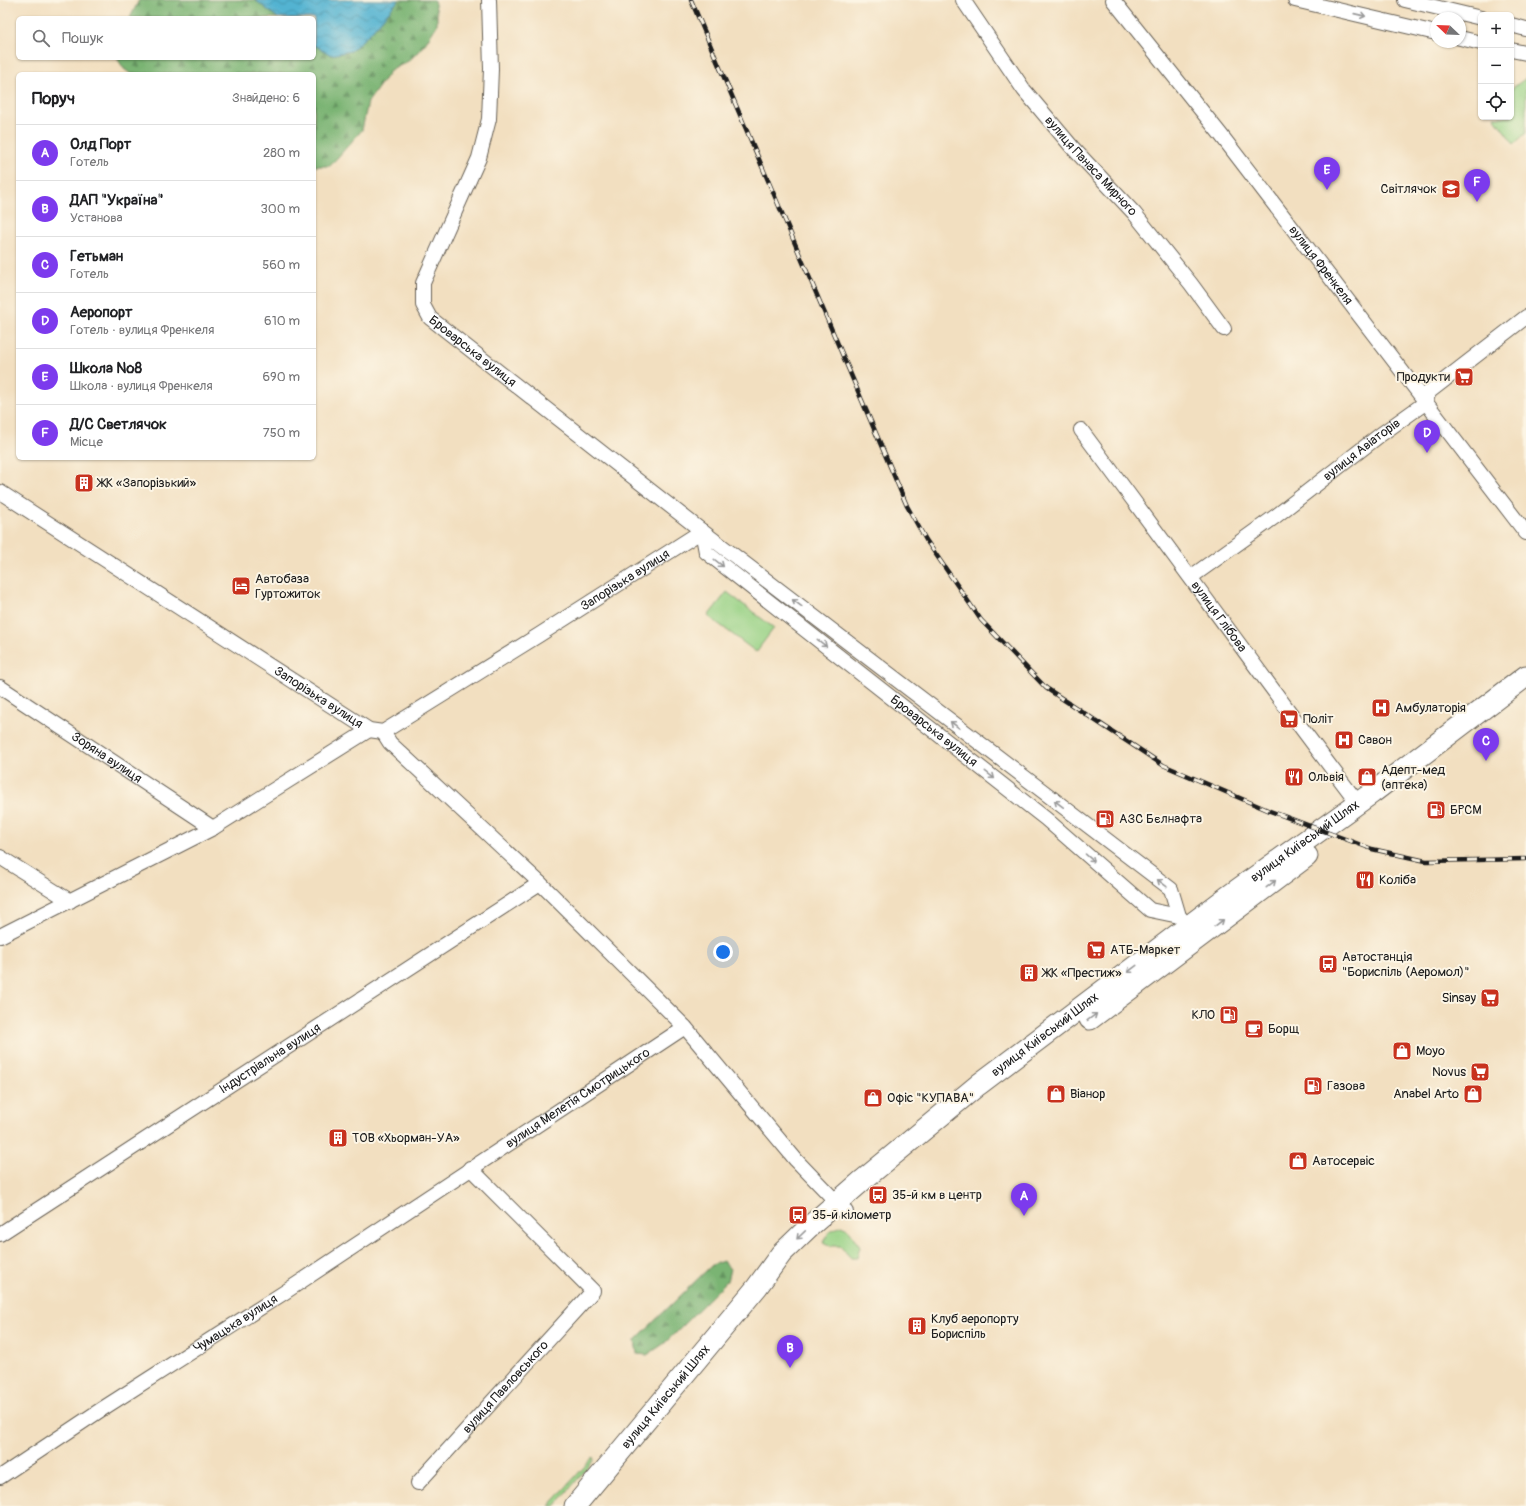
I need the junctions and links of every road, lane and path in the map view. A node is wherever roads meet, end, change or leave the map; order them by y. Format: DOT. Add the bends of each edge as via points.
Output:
graph roads {
  1 [pos="489,0"];
  2 [pos="963,0"];
  3 [pos="1113,0"];
  4 [pos="1295,0"];
  5 [pos="1405,0"];
  6 [pos="1478,17"];
  7 [pos="1514,26"];
  8 [pos="1526,29"];
  9 [pos="1430,32"];
  10 [pos="1466,39"];
  11 [pos="1478,42"];
  12 [pos="1514,51"];
  13 [pos="1526,53"];
  14 [pos="1526,317"];
  15 [pos="1224,329"];
  16 [pos="1425,403"];
  17 [pos="1081,430"];
  18 [pos="0,492"];
  19 [pos="702,531"];
  20 [pos="1526,533"];
  21 [pos="1191,577"];
  22 [pos="1526,676"];
  23 [pos="0,688"];
  24 [pos="1526,689"];
  25 [pos="369,730"];
  26 [pos="383,732"];
  27 [pos="1358,803"];
  28 [pos="213,828"];
  29 [pos="0,857"];
  30 [pos="540,883"];
  31 [pos="70,901"];
  32 [pos="1189,927"];
  33 [pos="0,936"];
  34 [pos="685,1027"];
  35 [pos="470,1168"];
  36 [pos="842,1207"];
  37 [pos="0,1234"];
  38 [pos="0,1477"];
  39 [pos="418,1482"];
  40 [pos="575,1506"];
  1 -- 19 [label="street, Броварська вулиця" via="489,119 479,158 423,283 423,305 430,318 447,332"];
  2 -- 15 [label="street, вулиця Панаса Мирного" via="1024,90 1072,147 1134,213"];
  3 -- 16 [label="street, вулиця Френкеля" via="1221,135"];
  4 -- 9 [label="street, one-way"];
  5 -- 6 [label="street"];
  7 -- 8 [label="street"];
  10 -- 11 [label="street"];
  12 -- 13 [label="street"];
  14 -- 16 [label="street, вулиця Авіаторів" via="1429,392"];
  16 -- 20 [label="street, вулиця Френкеля"];
  16 -- 21 [label="street, вулиця Авіаторів"];
  17 -- 21 [label="street, вулиця Глібова"];
  18 -- 25 [label="street, Запорізька вулиця"];
  19 -- 26 [label="street, Запорізька вулиця"];
  32 -- 19 [label="street, Броварська вулиця, one-way" via="1170,889"];
  19 -- 32 [label="street, Броварська вулиця, one-way" via="706,552 1046,819 1150,910"];
  21 -- 27 [label="street, вулиця Глібова"];
  22 -- 27 [label="highway, вулиця Київський Шлях"];
  23 -- 28 [label="street, Зоряна вулиця"];
  32 -- 24 [label="highway, вулиця Київський Шлях, one-way"];
  25 -- 26 [label="street, Запорізька вулиця"];
  25 -- 28 [label="street"];
  26 -- 30 [label="street" via="390,743"];
  27 -- 32 [label="highway, вулиця Київський Шлях"];
  28 -- 31 [label="street"];
  29 -- 31 [label="street"];
  30 -- 34 [label="street"];
  30 -- 37 [label="street, Індустріальна вулиця"];
  31 -- 33 [label="street"];
  32 -- 36 [label="highway, вулиця Київський Шлях" via="978,1085"];
  34 -- 35 [label="street, вулиця Мелетія Смотрицького"];
  34 -- 36 [label="street" via="796,1160"];
  35 -- 38 [label="street, Чумацька вулиця"];
  35 -- 39 [label="street, вулиця Павловського" via="593,1291"];
  36 -- 40 [label="highway, вулиця Київський Шлях" via="781,1254 757,1287"];
}
